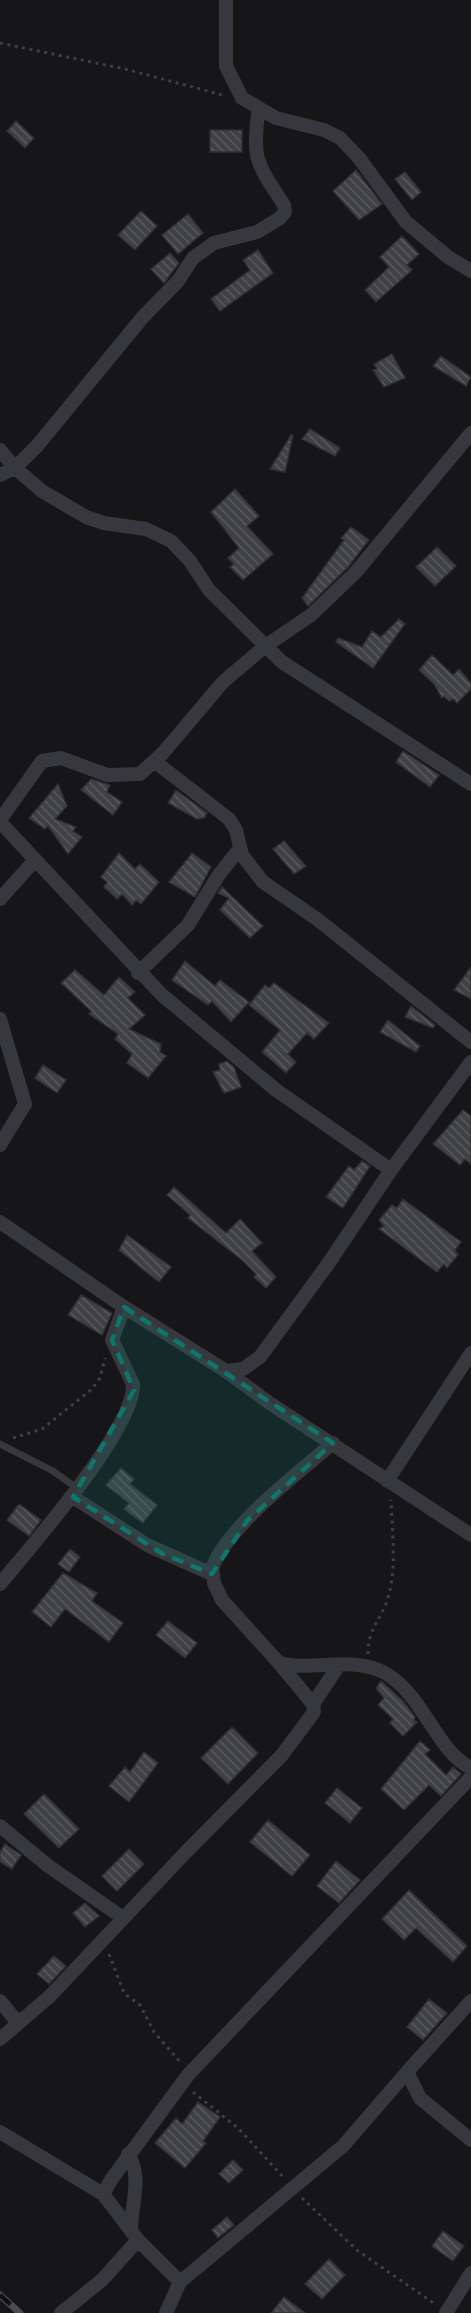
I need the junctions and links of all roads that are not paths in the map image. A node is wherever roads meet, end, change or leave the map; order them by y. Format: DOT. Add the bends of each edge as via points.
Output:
graph roads {
  1 [pos="226,0"];
  2 [pos="259,108"];
  3 [pos="471,271"];
  4 [pos="471,433"];
  5 [pos="0,450"];
  6 [pos="15,468"];
  7 [pos="0,475"];
  8 [pos="264,647"];
  9 [pos="154,761"];
  10 [pos="471,784"];
  11 [pos="0,821"];
  12 [pos="240,848"];
  13 [pos="34,861"];
  14 [pos="0,899"];
  15 [pos="138,973"];
  16 [pos="0,1019"];
  17 [pos="471,1042"];
  18 [pos="471,1062"];
  19 [pos="0,1145"];
  20 [pos="391,1170"];
  21 [pos="0,1222"];
  22 [pos="124,1307"];
  23 [pos="471,1353"];
  24 [pos="226,1371"];
  25 [pos="333,1443"];
  26 [pos="0,1444"];
  27 [pos="389,1482"];
  28 [pos="75,1493"];
  29 [pos="471,1535"];
  30 [pos="212,1574"];
  31 [pos="0,1584"];
  32 [pos="279,1663"];
  33 [pos="339,1665"];
  34 [pos="313,1704"];
  35 [pos="471,1768"];
  36 [pos="471,1777"];
  37 [pos="0,1826"];
  38 [pos="123,1918"];
  39 [pos="0,2001"];
  40 [pos="471,2001"];
  41 [pos="18,2023"];
  42 [pos="0,2039"];
  43 [pos="407,2072"];
  44 [pos="0,2132"];
  45 [pos="471,2140"];
  46 [pos="128,2154"];
  47 [pos="103,2194"];
  48 [pos="134,2235"];
  49 [pos="471,2273"];
  50 [pos="180,2283"];
  51 [pos="446,2312"];
  52 [pos="61,2313"];
  53 [pos="166,2313"];
  1 -- 2 [label="street" via="226,66 242,98"];
  2 -- 3 [label="street" via="276,118 340,138 406,222"];
  2 -- 6 [label="street" via="255,138 258,160 285,212 257,232 214,243 193,258 178,281"];
  4 -- 8 [label="street" via="355,573 298,626"];
  5 -- 6 [label="street"];
  6 -- 7 [label="street"];
  6 -- 8 [label="street" via="42,491 86,517 146,529 171,541 209,590"];
  8 -- 9 [label="street" via="223,682"];
  8 -- 10 [label="street"];
  9 -- 11 [label="street" via="140,774 107,775 61,758 42,761"];
  9 -- 12 [label="street" via="229,819"];
  11 -- 13 [label="street"];
  12 -- 15 [label="street" via="188,925"];
  12 -- 17 [label="street" via="263,882 334,932"];
  13 -- 14 [label="street"];
  13 -- 15 [label="street"];
  15 -- 20 [label="street" via="276,1090"];
  16 -- 19 [label="street" via="25,1104"];
  18 -- 20 [label="street"];
  20 -- 24 [label="street" via="260,1357 243,1369"];
  21 -- 22 [label="street"];
  22 -- 24 [label="street"];
  22 -- 28 [label="street" via="112,1340 134,1390 113,1433"];
  23 -- 27 [label="street"];
  24 -- 25 [label="street"];
  25 -- 27 [label="street"];
  25 -- 30 [label="street" via="247,1521 217,1559"];
  26 -- 28 [label="lane" via="53,1470"];
  27 -- 29 [label="street"];
  28 -- 30 [label="street" via="147,1545"];
  28 -- 31 [label="street"];
  30 -- 32 [label="street" via="222,1600"];
  32 -- 33 [label="street"];
  32 -- 34 [label="street"];
  33 -- 34 [label="street"];
  33 -- 35 [label="street" via="382,1672 423,1709 454,1757"];
  34 -- 38 [label="street" via="314,1715 282,1755"];
  36 -- 46 [label="street" via="185,2079"];
  37 -- 38 [label="street" via="47,1865"];
  38 -- 41 [label="street" via="50,1996"];
  39 -- 41 [label="street"];
  40 -- 43 [label="street"];
  41 -- 42 [label="street"];
  43 -- 45 [label="street" via="420,2098"];
  43 -- 50 [label="street" via="356,2133"];
  44 -- 47 [label="street"];
  46 -- 47 [label="street"];
  46 -- 48 [label="street" via="137,2175 131,2203"];
  47 -- 48 [label="street"];
  48 -- 50 [label="street"];
  48 -- 52 [label="street" via="104,2277"];
  49 -- 51 [label="street"];
  50 -- 53 [label="street"];
}
